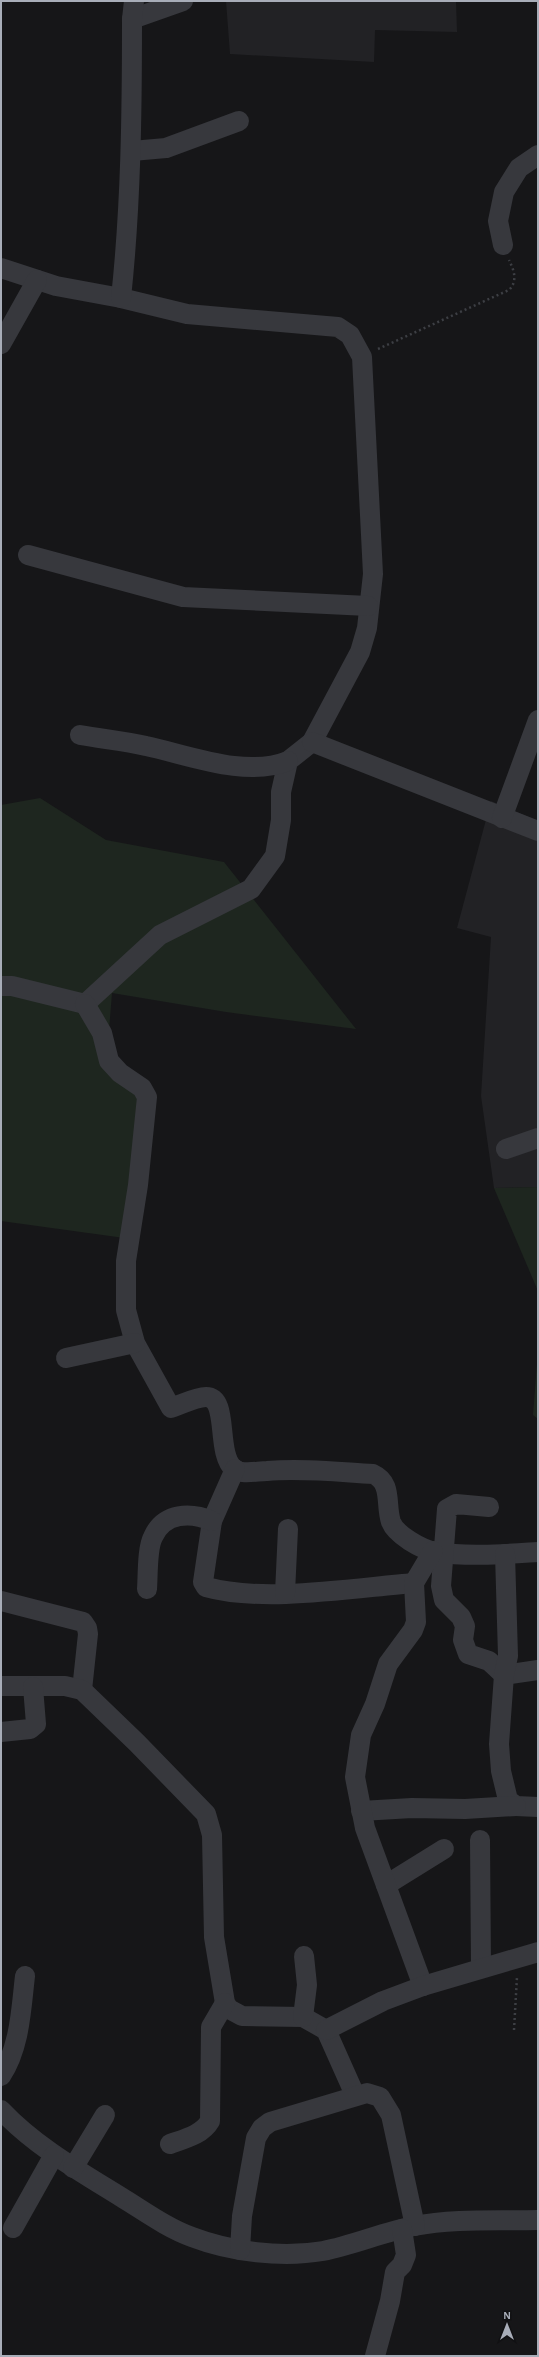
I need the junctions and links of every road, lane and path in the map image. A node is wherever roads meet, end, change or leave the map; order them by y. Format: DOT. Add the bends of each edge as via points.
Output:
graph roads {
  1 [pos="183,1"];
  2 [pos="133,10"];
  3 [pos="239,121"];
  4 [pos="132,151"];
  5 [pos="538,155"];
  6 [pos="503,245"];
  7 [pos="1,268"];
  8 [pos="37,280"];
  9 [pos="122,298"];
  10 [pos="1,344"];
  11 [pos="362,357"];
  12 [pos="28,555"];
  13 [pos="368,606"];
  14 [pos="538,720"];
  15 [pos="80,735"];
  16 [pos="312,742"];
  17 [pos="288,761"];
  18 [pos="502,818"];
  19 [pos="538,831"];
  20 [pos="1,986"];
  21 [pos="85,1004"];
  22 [pos="538,1138"];
  23 [pos="506,1149"];
  24 [pos="135,1343"];
  25 [pos="66,1358"];
  26 [pos="235,1469"];
  27 [pos="489,1507"];
  28 [pos="212,1521"];
  29 [pos="288,1529"];
  30 [pos="438,1552"];
  31 [pos="538,1552"];
  32 [pos="505,1554"];
  33 [pos="414,1583"];
  34 [pos="147,1589"];
  35 [pos="285,1594"];
  36 [pos="1,1601"];
  37 [pos="538,1670"];
  38 [pos="504,1675"];
  39 [pos="1,1686"];
  40 [pos="33,1687"];
  41 [pos="82,1690"];
  42 [pos="1,1732"];
  43 [pos="516,1806"];
  44 [pos="538,1807"];
  45 [pos="361,1812"];
  46 [pos="480,1840"];
  47 [pos="444,1849"];
  48 [pos="386,1885"];
  49 [pos="538,1952"];
  50 [pos="304,1956"];
  51 [pos="518,1959"];
  52 [pos="482,1968"];
  53 [pos="25,1976"];
  54 [pos="423,1986"];
  55 [pos="225,2003"];
  56 [pos="303,2017"];
  57 [pos="326,2030"];
  58 [pos="514,2030"];
  59 [pos="1,2076"];
  60 [pos="355,2095"];
  61 [pos="1,2110"];
  62 [pos="105,2115"];
  63 [pos="170,2144"];
  64 [pos="54,2155"];
  65 [pos="73,2168"];
  66 [pos="538,2220"];
  67 [pos="408,2227"];
  68 [pos="13,2228"];
  69 [pos="240,2250"];
  70 [pos="375,2356"];
  1 -- 2 [label="street"];
  2 -- 4 [label="street"];
  3 -- 4 [label="street" via="166,148"];
  4 -- 9 [label="street"];
  5 -- 6 [label="street" via="519,168 504,192 498,221"];
  6 -- 11 [label="path" via="515,280 514,286 509,290"];
  7 -- 8 [label="street"];
  8 -- 9 [label="street"];
  8 -- 10 [label="street"];
  9 -- 11 [label="street" via="187,314 338,327 350,335"];
  11 -- 13 [label="street" via="373,574"];
  12 -- 13 [label="street" via="183,597"];
  13 -- 16 [label="street" via="367,628 360,652"];
  14 -- 18 [label="street"];
  15 -- 17 [label="street" via="146,746 220,764 270,766"];
  16 -- 17 [label="street"];
  16 -- 18 [label="street"];
  17 -- 21 [label="street" via="281,792 281,820 275,856 251,889 160,935"];
  18 -- 19 [label="street"];
  20 -- 21 [label="street" via="12,986"];
  21 -- 24 [label="street" via="102,1032 109,1061 120,1073 142,1088 147,1097 138,1185 126,1261 126,1310"];
  22 -- 23 [label="street"];
  24 -- 25 [label="street"];
  24 -- 26 [label="street" via="171,1408 207,1397 217,1405 222,1419 222,1446 226,1458"];
  26 -- 28 [label="street"];
  26 -- 30 [label="street" via="244,1472 291,1469 373,1474 385,1483 391,1521 395,1530 400,1536"];
  27 -- 30 [label="street" via="456,1504 447,1509"];
  28 -- 34 [label="street" via="198,1515 175,1516 159,1528 152,1537"];
  28 -- 35 [label="street" via="203,1585 221,1592"];
  29 -- 35 [label="street"];
  30 -- 32 [label="street"];
  30 -- 33 [label="street"];
  30 -- 38 [label="street" via="440,1586 444,1600 465,1626 463,1640 468,1654 489,1661"];
  31 -- 32 [label="street"];
  32 -- 38 [label="street" via="508,1656"];
  33 -- 35 [label="street"];
  33 -- 45 [label="street" via="416,1622 388,1664 357,1750 355,1777"];
  36 -- 41 [label="street" via="83,1622 88,1634"];
  37 -- 38 [label="street"];
  38 -- 43 [label="street" via="499,1744 501,1771 508,1800"];
  39 -- 40 [label="street"];
  40 -- 41 [label="street" via="65,1686"];
  40 -- 42 [label="street" via="36,1724 30,1729"];
  41 -- 55 [label="street" via="206,1814 212,1836 214,1937"];
  43 -- 44 [label="street"];
  43 -- 45 [label="street" via="471,1809 412,1808"];
  45 -- 48 [label="street"];
  46 -- 52 [label="street"];
  47 -- 48 [label="street"];
  48 -- 54 [label="street"];
  49 -- 51 [label="street"];
  50 -- 56 [label="street" via="306,1985"];
  51 -- 52 [label="street"];
  51 -- 58 [label="path"];
  52 -- 54 [label="street"];
  53 -- 59 [label="street" via="18,2035 12,2055"];
  54 -- 57 [label="street" via="383,2001"];
  55 -- 56 [label="street" via="229,2009 242,2016"];
  55 -- 63 [label="street" via="211,2027 210,2121 199,2133"];
  56 -- 57 [label="street"];
  57 -- 60 [label="street"];
  60 -- 67 [label="street" via="367,2093 380,2097 391,2115"];
  60 -- 69 [label="street" via="316,2110 270,2122 262,2128 256,2138 246,2185"];
  61 -- 64 [label="street" via="18,2128"];
  62 -- 65 [label="street"];
  64 -- 65 [label="street"];
  64 -- 68 [label="street"];
  65 -- 69 [label="street" via="154,2218 192,2237"];
  66 -- 67 [label="street"];
  67 -- 69 [label="street" via="323,2251 291,2253"];
  67 -- 70 [label="street" via="406,2255 402,2265 395,2272"];
}
